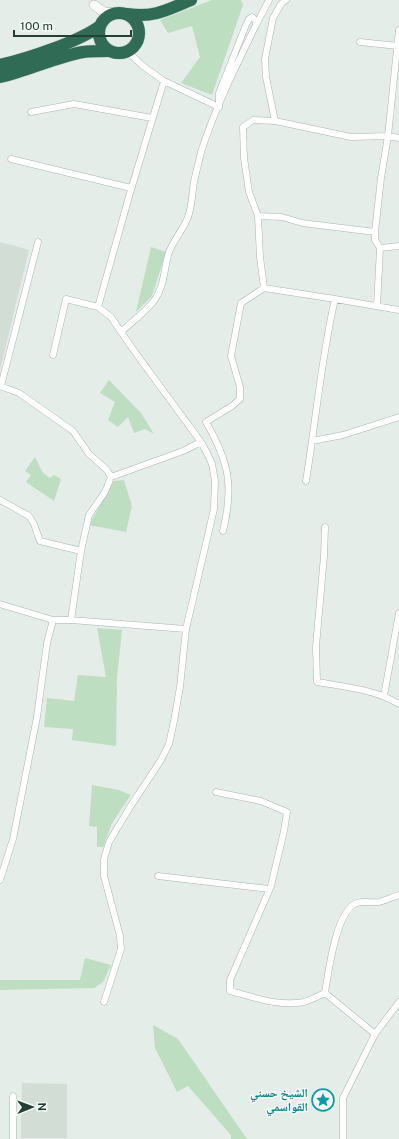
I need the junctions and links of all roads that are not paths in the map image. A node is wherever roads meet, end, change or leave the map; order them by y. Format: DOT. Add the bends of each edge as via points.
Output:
graph roads {
  1 [pos="191,0"];
  2 [pos="269,0"];
  3 [pos="286,0"];
  4 [pos="92,2"];
  5 [pos="122,13"];
  6 [pos="157,14"];
  7 [pos="101,24"];
  8 [pos="399,30"];
  9 [pos="140,35"];
  10 [pos="360,42"];
  11 [pos="398,46"];
  12 [pos="108,51"];
  13 [pos="128,52"];
  14 [pos="0,65"];
  15 [pos="0,77"];
  16 [pos="164,81"];
  17 [pos="219,107"];
  18 [pos="31,112"];
  19 [pos="152,118"];
  20 [pos="275,122"];
  21 [pos="388,136"];
  22 [pos="399,138"];
  23 [pos="12,159"];
  24 [pos="131,188"];
  25 [pos="258,216"];
  26 [pos="375,232"];
  27 [pos="38,242"];
  28 [pos="399,246"];
  29 [pos="380,248"];
  30 [pos="264,288"];
  31 [pos="335,299"];
  32 [pos="98,306"];
  33 [pos="377,306"];
  34 [pos="399,310"];
  35 [pos="121,332"];
  36 [pos="53,355"];
  37 [pos="1,386"];
  38 [pos="399,416"];
  39 [pos="312,441"];
  40 [pos="201,442"];
  41 [pos="111,477"];
  42 [pos="306,481"];
  43 [pos="0,500"];
  44 [pos="325,527"];
  45 [pos="223,531"];
  46 [pos="81,551"];
  47 [pos="0,604"];
  48 [pos="399,613"];
  49 [pos="53,620"];
  50 [pos="71,620"];
  51 [pos="186,629"];
  52 [pos="384,696"];
  53 [pos="399,704"];
  54 [pos="216,792"];
  55 [pos="158,876"];
  56 [pos="0,880"];
  57 [pos="269,889"];
  58 [pos="399,895"];
  59 [pos="325,994"];
  60 [pos="104,1002"];
  61 [pos="399,1002"];
  62 [pos="375,1034"];
  63 [pos="13,1096"];
  64 [pos="13,1139"];
  65 [pos="343,1139"];
  1 -- 6 [label="highway"];
  2 -- 17 [label="street"];
  3 -- 20 [label="street" via="273,18 265,59"];
  4 -- 5 [label="street" via="104,12"];
  4 -- 7 [label="street" via="98,10"];
  5 -- 6 [label="highway" via="140,16"];
  5 -- 7 [label="highway" via="107,17"];
  5 -- 9 [label="highway" via="132,17"];
  6 -- 9 [label="highway" via="143,27"];
  7 -- 12 [label="highway" via="100,40"];
  7 -- 14 [label="highway" via="94,31 72,41"];
  8 -- 11 [label="street"];
  9 -- 13 [label="highway" via="134,48"];
  10 -- 11 [label="street"];
  11 -- 21 [label="street"];
  12 -- 13 [label="highway" via="121,54"];
  12 -- 15 [label="highway" via="84,52"];
  13 -- 16 [label="street"];
  16 -- 17 [label="street"];
  16 -- 19 [label="street"];
  17 -- 35 [label="street" via="202,152 189,215 172,244 159,292"];
  18 -- 19 [label="street" via="74,104"];
  19 -- 24 [label="street"];
  20 -- 21 [label="street" via="351,137"];
  20 -- 25 [label="street" via="253,120 243,127 249,192"];
  21 -- 22 [label="street"];
  21 -- 26 [label="street"];
  23 -- 24 [label="street"];
  24 -- 32 [label="street"];
  25 -- 26 [label="street" via="282,217 302,223"];
  25 -- 30 [label="street"];
  26 -- 29 [label="street" via="375,240"];
  27 -- 37 [label="street"];
  28 -- 29 [label="street"];
  29 -- 33 [label="street"];
  30 -- 31 [label="street"];
  30 -- 45 [label="street" via="241,303 231,356 240,387 240,399 206,422 226,463 230,495"];
  31 -- 33 [label="street"];
  31 -- 39 [label="street" via="326,336"];
  32 -- 35 [label="street" via="111,317"];
  32 -- 36 [label="street" via="66,299"];
  33 -- 34 [label="street"];
  35 -- 40 [label="street"];
  37 -- 41 [label="street" via="19,393 73,431 89,454"];
  38 -- 39 [label="street" via="349,433"];
  39 -- 42 [label="street"];
  40 -- 41 [label="street"];
  40 -- 51 [label="street" via="214,471 215,501"];
  41 -- 46 [label="street" via="105,492 89,515"];
  43 -- 46 [label="street" via="29,516 40,541"];
  44 -- 52 [label="street" via="316,646 317,682 366,690"];
  46 -- 50 [label="street"];
  47 -- 49 [label="street"];
  48 -- 52 [label="street"];
  49 -- 50 [label="street"];
  49 -- 56 [label="street" via="13,839"];
  50 -- 51 [label="street"];
  51 -- 60 [label="street" via="180,687 169,744 109,842 104,859 104,876 121,949"];
  52 -- 53 [label="street"];
  54 -- 57 [label="street" via="261,801 287,812"];
  55 -- 57 [label="street"];
  57 -- 59 [label="street" via="230,980 230,991 291,1004"];
  58 -- 59 [label="street" via="380,902 356,903 346,911 332,950"];
  59 -- 62 [label="street"];
  61 -- 62 [label="street"];
  62 -- 65 [label="street" via="343,1098"];
  63 -- 64 [label="street"];
}
